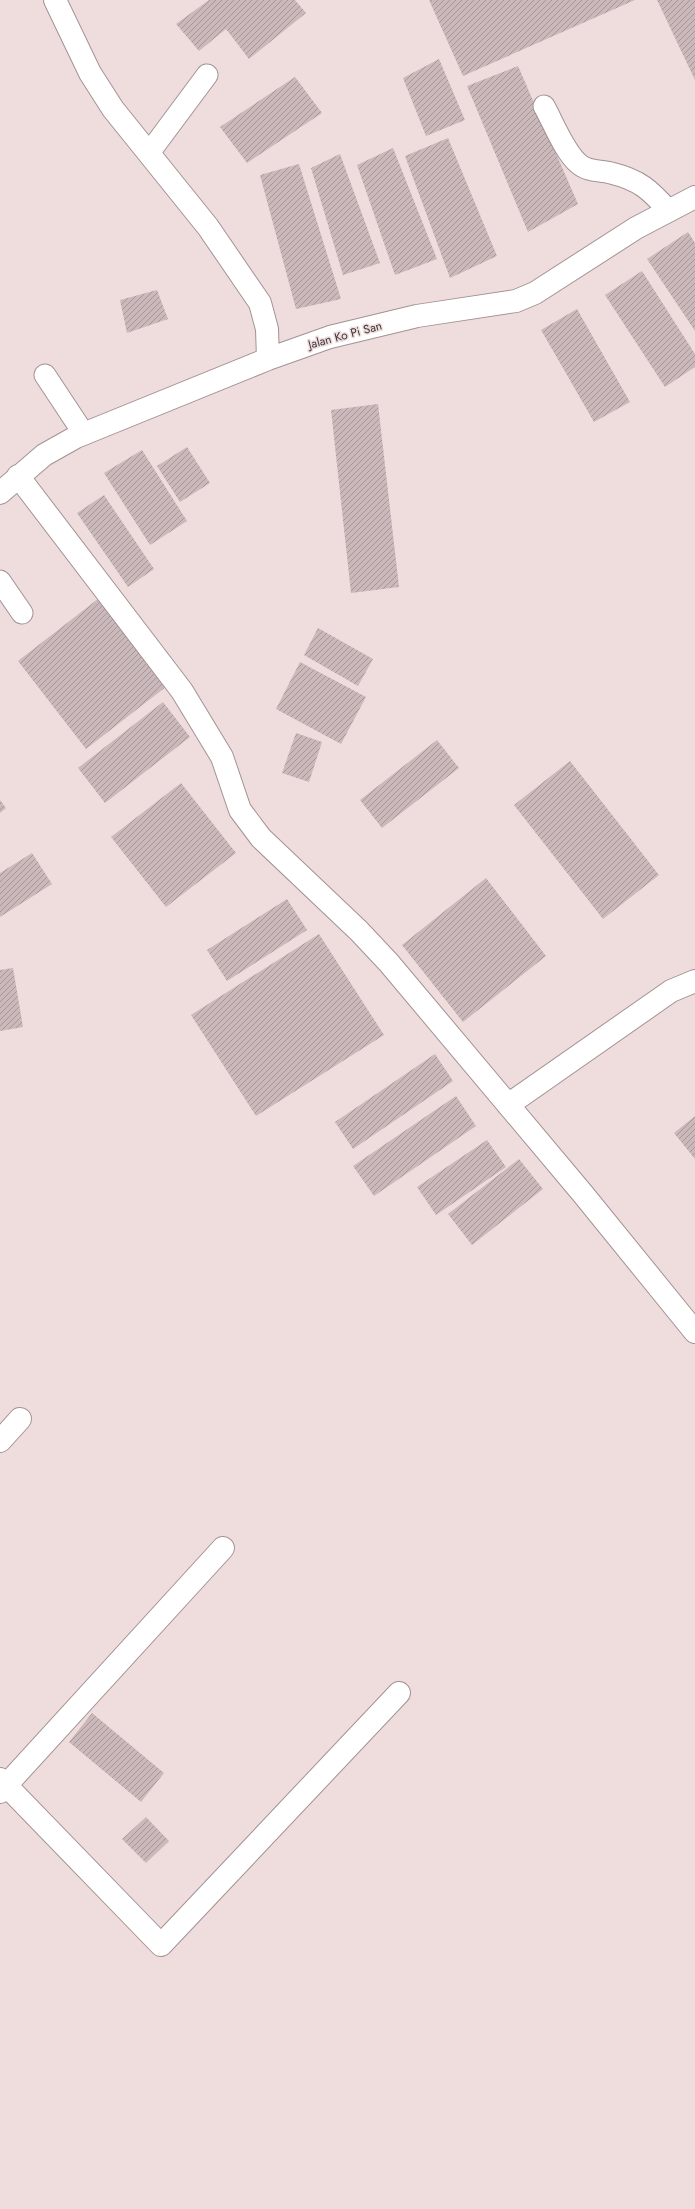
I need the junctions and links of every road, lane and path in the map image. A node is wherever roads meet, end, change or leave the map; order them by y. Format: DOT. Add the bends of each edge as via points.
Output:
graph roads {
  1 [pos="55,0"];
  2 [pos="207,75"];
  3 [pos="544,106"];
  4 [pos="149,153"];
  5 [pos="695,196"];
  6 [pos="669,210"];
  7 [pos="268,359"];
  8 [pos="45,375"];
  9 [pos="84,434"];
  10 [pos="18,476"];
  11 [pos="0,493"];
  12 [pos="0,581"];
  13 [pos="22,614"];
  14 [pos="695,980"];
  15 [pos="508,1105"];
  16 [pos="695,1332"];
  17 [pos="20,1419"];
  18 [pos="0,1441"];
  19 [pos="223,1548"];
  20 [pos="399,1694"];
  21 [pos="2,1785"];
  1 -- 4 [label="street" via="90,73 113,109"];
  2 -- 4 [label="lane"];
  3 -- 6 [label="lane" via="579,164 588,169 638,181"];
  4 -- 7 [label="street" via="208,227 260,303 267,329"];
  5 -- 6 [label="street, Jalan Ko Pi San"];
  6 -- 7 [label="street, Jalan Ko Pi San" via="636,228 535,293 516,302 417,316 330,337"];
  7 -- 9 [label="street, Jalan Ko Pi San"];
  8 -- 9 [label="lane"];
  9 -- 10 [label="street, Jalan Ko Pi San" via="44,455"];
  10 -- 11 [label="street, Jalan Ko Pi San"];
  10 -- 15 [label="street" via="182,691 222,757 240,810 261,838 389,963"];
  12 -- 13 [label="lane"];
  14 -- 15 [label="street" via="671,991"];
  15 -- 16 [label="street"];
  17 -- 18 [label="street"];
  19 -- 21 [label="street"];
  20 -- 21 [label="street" via="162,1945"];
}
